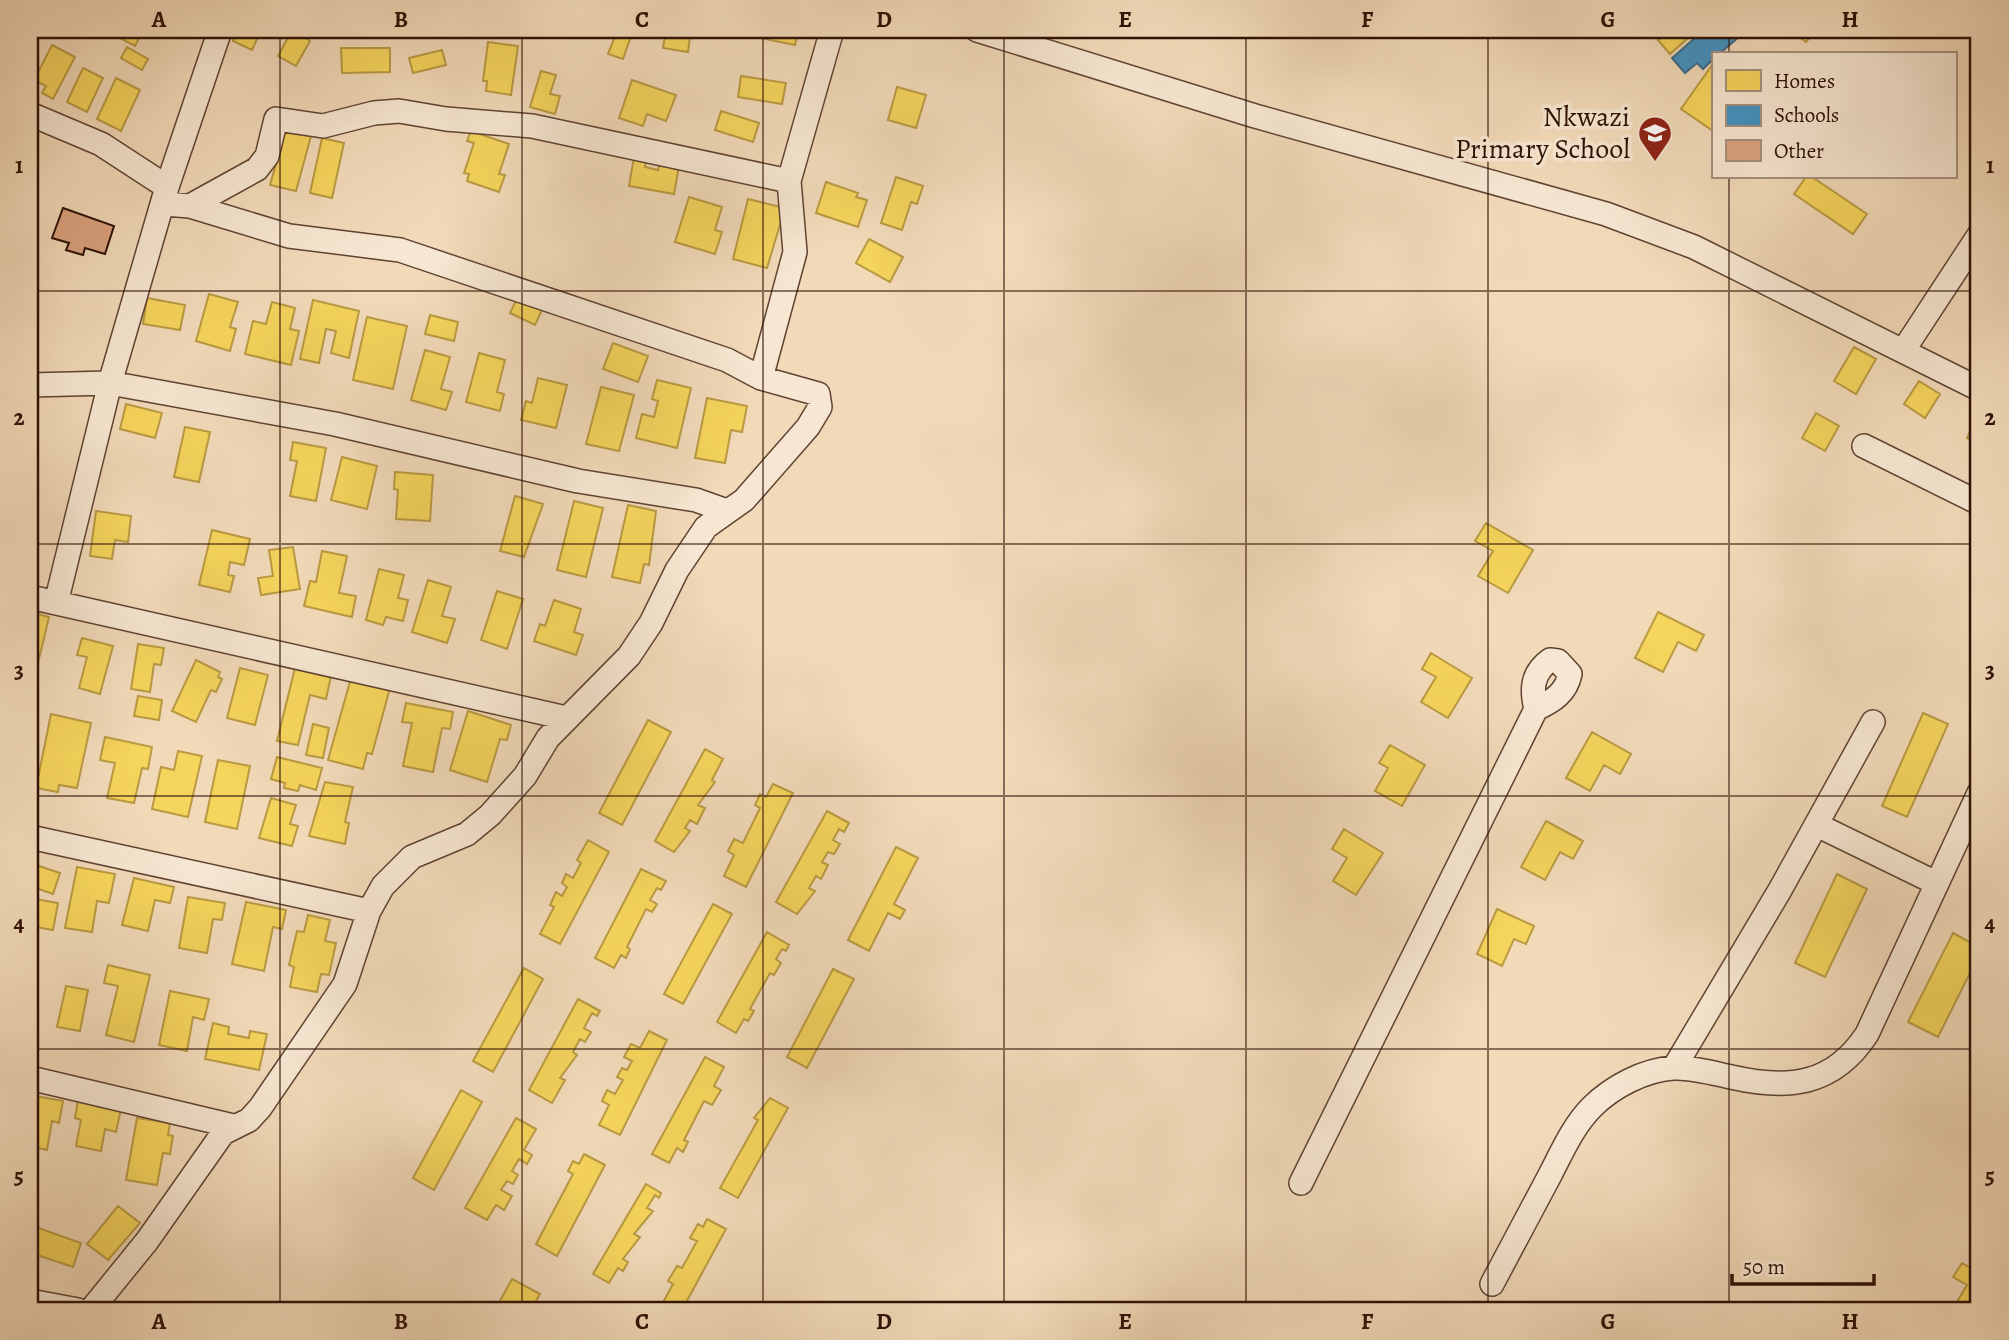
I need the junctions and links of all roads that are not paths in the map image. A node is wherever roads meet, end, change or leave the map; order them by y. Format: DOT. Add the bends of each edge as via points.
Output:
graph roads {
  1 [pos="220,30"];
  2 [pos="832,30"];
  3 [pos="977,30"];
  4 [pos="30,114"];
  5 [pos="789,181"];
  6 [pos="166,196"];
  7 [pos="190,205"];
  8 [pos="1979,235"];
  9 [pos="1903,351"];
  10 [pos="761,378"];
  11 [pos="110,383"];
  12 [pos="30,385"];
  13 [pos="1979,389"];
  14 [pos="1864,446"];
  15 [pos="1979,503"];
  16 [pos="727,511"];
  17 [pos="30,597"];
  18 [pos="56,603"];
  19 [pos="1536,709"];
  20 [pos="566,718"];
  21 [pos="1873,722"];
  22 [pos="1979,793"];
  23 [pos="1817,825"];
  24 [pos="30,837"];
  25 [pos="1936,883"];
  26 [pos="369,911"];
  27 [pos="1674,1068"];
  28 [pos="30,1078"];
  29 [pos="233,1126"];
  30 [pos="1301,1183"];
  31 [pos="1492,1284"];
  32 [pos="30,1301"];
  33 [pos="78,1310"];
  34 [pos="91,1310"];
  1 -- 6 [label="street"];
  2 -- 5 [label="street"];
  3 -- 9 [label="street" via="1255,116 1606,214 1694,247"];
  4 -- 6 [label="street" via="100,144"];
  5 -- 7 [label="street" via="532,126 399,111 323,126 276,119 263,163"];
  5 -- 10 [label="street" via="795,253"];
  6 -- 7 [label="street"];
  6 -- 11 [label="street"];
  7 -- 10 [label="street" via="289,236 400,250 727,360"];
  8 -- 9 [label="street"];
  9 -- 13 [label="street"];
  10 -- 16 [label="street" via="818,394 820,407 744,500"];
  11 -- 12 [label="street"];
  11 -- 16 [label="street" via="335,424 578,481 696,500"];
  11 -- 18 [label="street"];
  14 -- 15 [label="street"];
  16 -- 20 [label="street" via="706,527 629,656"];
  17 -- 18 [label="street"];
  18 -- 20 [label="street"];
  19 -- 30 [label="street"];
  20 -- 26 [label="street" via="490,815 475,829 412,857 383,886"];
  21 -- 23 [label="street"];
  22 -- 25 [label="street"];
  23 -- 25 [label="street"];
  23 -- 27 [label="street"];
  24 -- 26 [label="street"];
  25 -- 27 [label="street" via="1867,1034 1836,1069 1795,1083 1768,1084"];
  26 -- 29 [label="street" via="345,984 325,1016 260,1108 249,1120"];
  27 -- 31 [label="street" via="1642,1075 1592,1107 1573,1131"];
  28 -- 29 [label="street"];
  29 -- 34 [label="street" via="223,1133 147,1241"];
  32 -- 33 [label="street"];
}
